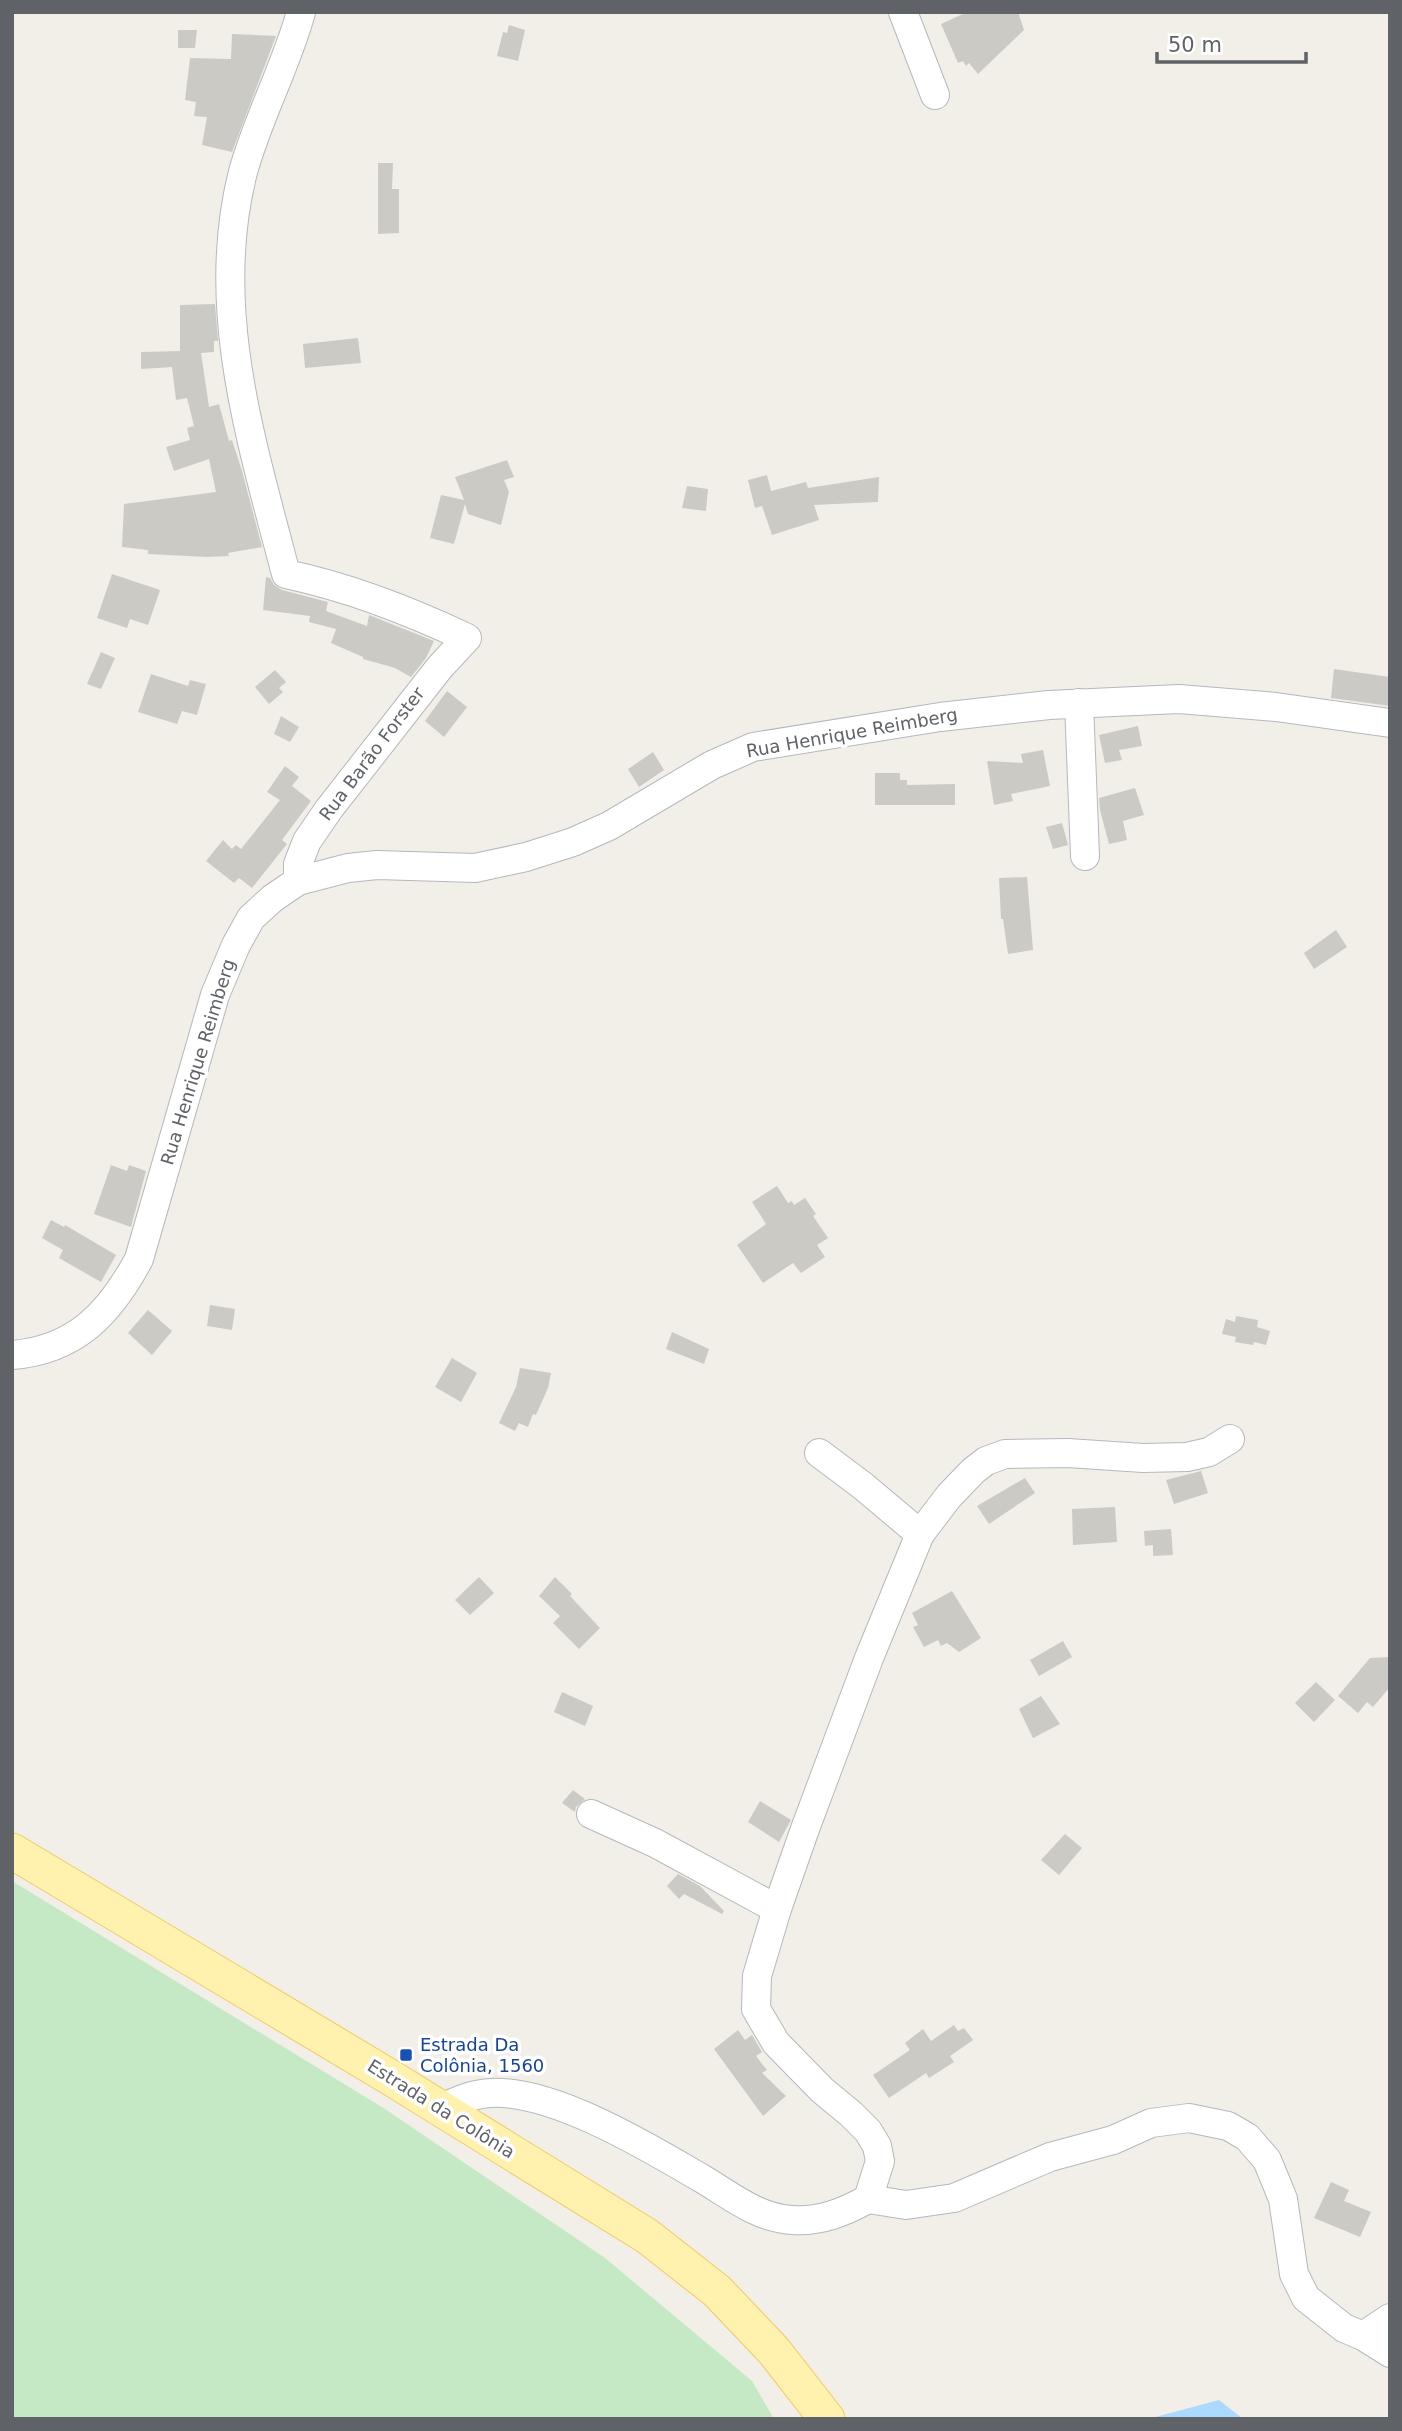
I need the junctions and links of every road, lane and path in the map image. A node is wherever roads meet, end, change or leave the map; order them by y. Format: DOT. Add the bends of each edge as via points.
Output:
graph roads {
  1 [pos="301,12"];
  2 [pos="903,12"];
  3 [pos="935,94"];
  4 [pos="1079,704"];
  5 [pos="1390,723"];
  6 [pos="1086,856"];
  7 [pos="298,881"];
  8 [pos="12,1355"];
  9 [pos="1230,1439"];
  10 [pos="819,1454"];
  11 [pos="920,1534"];
  12 [pos="591,1814"];
  13 [pos="12,1851"];
  14 [pos="777,1909"];
  15 [pos="440,2109"];
  16 [pos="868,2199"];
  17 [pos="1390,2318"];
  18 [pos="1363,2336"];
  19 [pos="1390,2353"];
  20 [pos="827,2419"];
  1 -- 7 [label="street, Rua Barão Forster" via="243,175 234,227 231,292 243,406 286,574 398,608 467,638 329,810 307,842 298,864"];
  2 -- 3 [label="street"];
  4 -- 5 [label="street, Rua Henrique Reimberg" via="1215,701"];
  4 -- 6 [label="street"];
  4 -- 7 [label="street, Rua Henrique Reimberg" via="940,717 753,747 712,765 609,826 526,857 475,867 348,868"];
  7 -- 8 [label="street, Rua Henrique Reimberg" via="251,918 236,945 212,1006 139,1259 123,1289 79,1334 62,1344"];
  9 -- 11 [label="street" via="1209,1452 1187,1457 996,1456 973,1471"];
  10 -- 11 [label="street"];
  11 -- 14 [label="street"];
  12 -- 14 [label="street"];
  13 -- 15 [label="main road, Estrada da Colônia"];
  14 -- 16 [label="street" via="757,1976 756,2009 793,2063 852,2114 877,2146 880,2161"];
  15 -- 16 [label="street" via="464,2097 491,2093 540,2099 644,2146 745,2206 789,2220 825,2218"];
  15 -- 20 [label="main road, Estrada da Colônia" via="647,2236 717,2291 774,2351"];
  16 -- 18 [label="street" via="906,2205 954,2197 1050,2157 1113,2140 1151,2123 1189,2118 1228,2126 1247,2137 1267,2160 1283,2199 1294,2274 1306,2298 1344,2328"];
  17 -- 18 [label="street"];
  18 -- 19 [label="street"];
}
